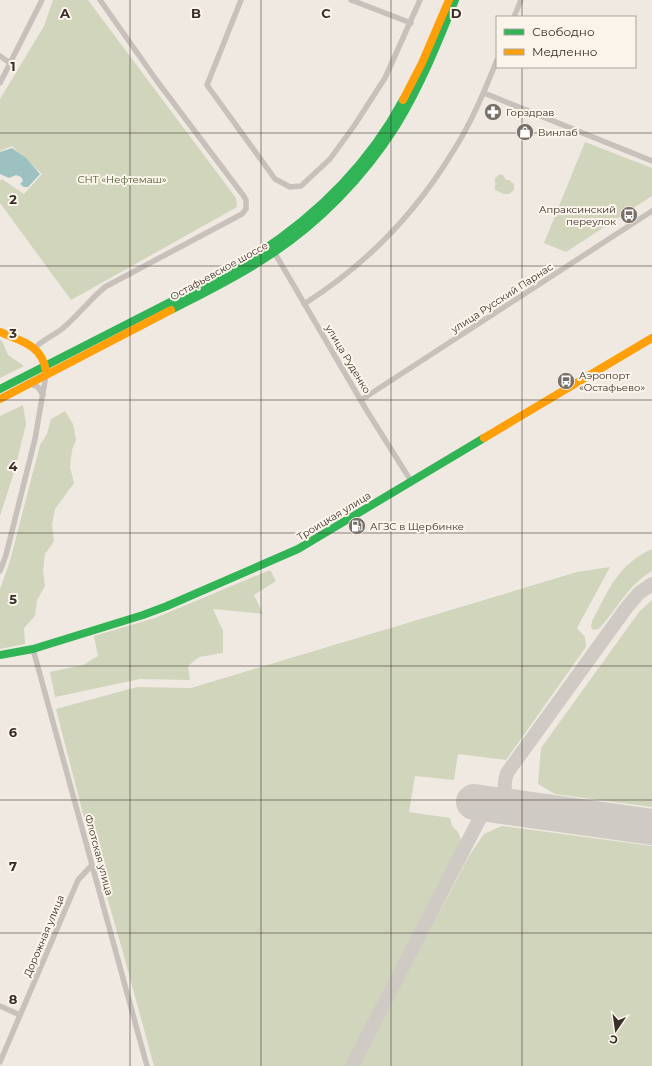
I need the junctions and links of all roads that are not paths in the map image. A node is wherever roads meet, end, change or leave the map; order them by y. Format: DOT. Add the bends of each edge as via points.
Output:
graph roads {
  1 [pos="42,0"];
  2 [pos="100,0"];
  3 [pos="241,0"];
  4 [pos="351,0"];
  5 [pos="420,0"];
  6 [pos="449,0"];
  7 [pos="455,0"];
  8 [pos="521,0"];
  9 [pos="514,16"];
  10 [pos="410,24"];
  11 [pos="0,56"];
  12 [pos="10,63"];
  13 [pos="496,63"];
  14 [pos="0,83"];
  15 [pos="484,93"];
  16 [pos="652,161"];
  17 [pos="652,212"];
  18 [pos="272,249"];
  19 [pos="304,304"];
  20 [pos="0,332"];
  21 [pos="652,338"];
  22 [pos="35,348"];
  23 [pos="46,371"];
  24 [pos="30,384"];
  25 [pos="0,390"];
  26 [pos="44,397"];
  27 [pos="0,399"];
  28 [pos="362,400"];
  29 [pos="411,481"];
  30 [pos="0,571"];
  31 [pos="33,649"];
  32 [pos="0,655"];
  33 [pos="92,865"];
  34 [pos="0,1006"];
  35 [pos="20,1015"];
  36 [pos="0,1062"];
  37 [pos="147,1066"];
  1 -- 12 [label="street"];
  2 -- 22 [label="street" via="243,195 246,209 242,214 105,287 62,329 39,342"];
  3 -- 10 [label="street" via="207,85 275,179 290,187 301,186 330,159 385,78"];
  4 -- 10 [label="street"];
  5 -- 10 [label="street"];
  6 -- 18 [label="main road, Остафьевское шоссе" via="416,77 384,133 364,160 332,195"];
  7 -- 18 [label="main road, Остафьевское шоссе" via="421,81 406,109 369,164 322,213"];
  8 -- 9 [label="street"];
  11 -- 12 [label="street"];
  12 -- 14 [label="street"];
  13 -- 15 [label="street"];
  15 -- 16 [label="street"];
  15 -- 19 [label="street" via="453,152 409,212 361,261"];
  17 -- 28 [label="street, улица Русский Парнас"];
  18 -- 19 [label="street, улица Руденко"];
  18 -- 23 [label="main road, Остафьевское шоссе" via="228,280"];
  19 -- 28 [label="street, улица Руденко"];
  20 -- 22 [label="main road" via="27,342"];
  21 -- 29 [label="main road, Троицкая улица"];
  22 -- 23 [label="main road"];
  23 -- 24 [label="main road, Остафьевское шоссе"];
  23 -- 25 [label="main road, Остафьевское шоссе"];
  23 -- 26 [label="street"];
  24 -- 26 [label="street" via="40,389"];
  24 -- 27 [label="main road, Остафьевское шоссе"];
  26 -- 30 [label="street" via="32,454"];
  28 -- 29 [label="street, улица Руденко"];
  29 -- 31 [label="main road, Троицкая улица" via="321,536 277,559 167,606"];
  31 -- 32 [label="main road, Троицкая улица"];
  31 -- 33 [label="street, Флотская улица"];
  33 -- 35 [label="street, Дорожная улица" via="78,880"];
  33 -- 37 [label="street, Флотская улица"];
  34 -- 35 [label="street"];
  35 -- 36 [label="street, Дорожная улица"];
}
